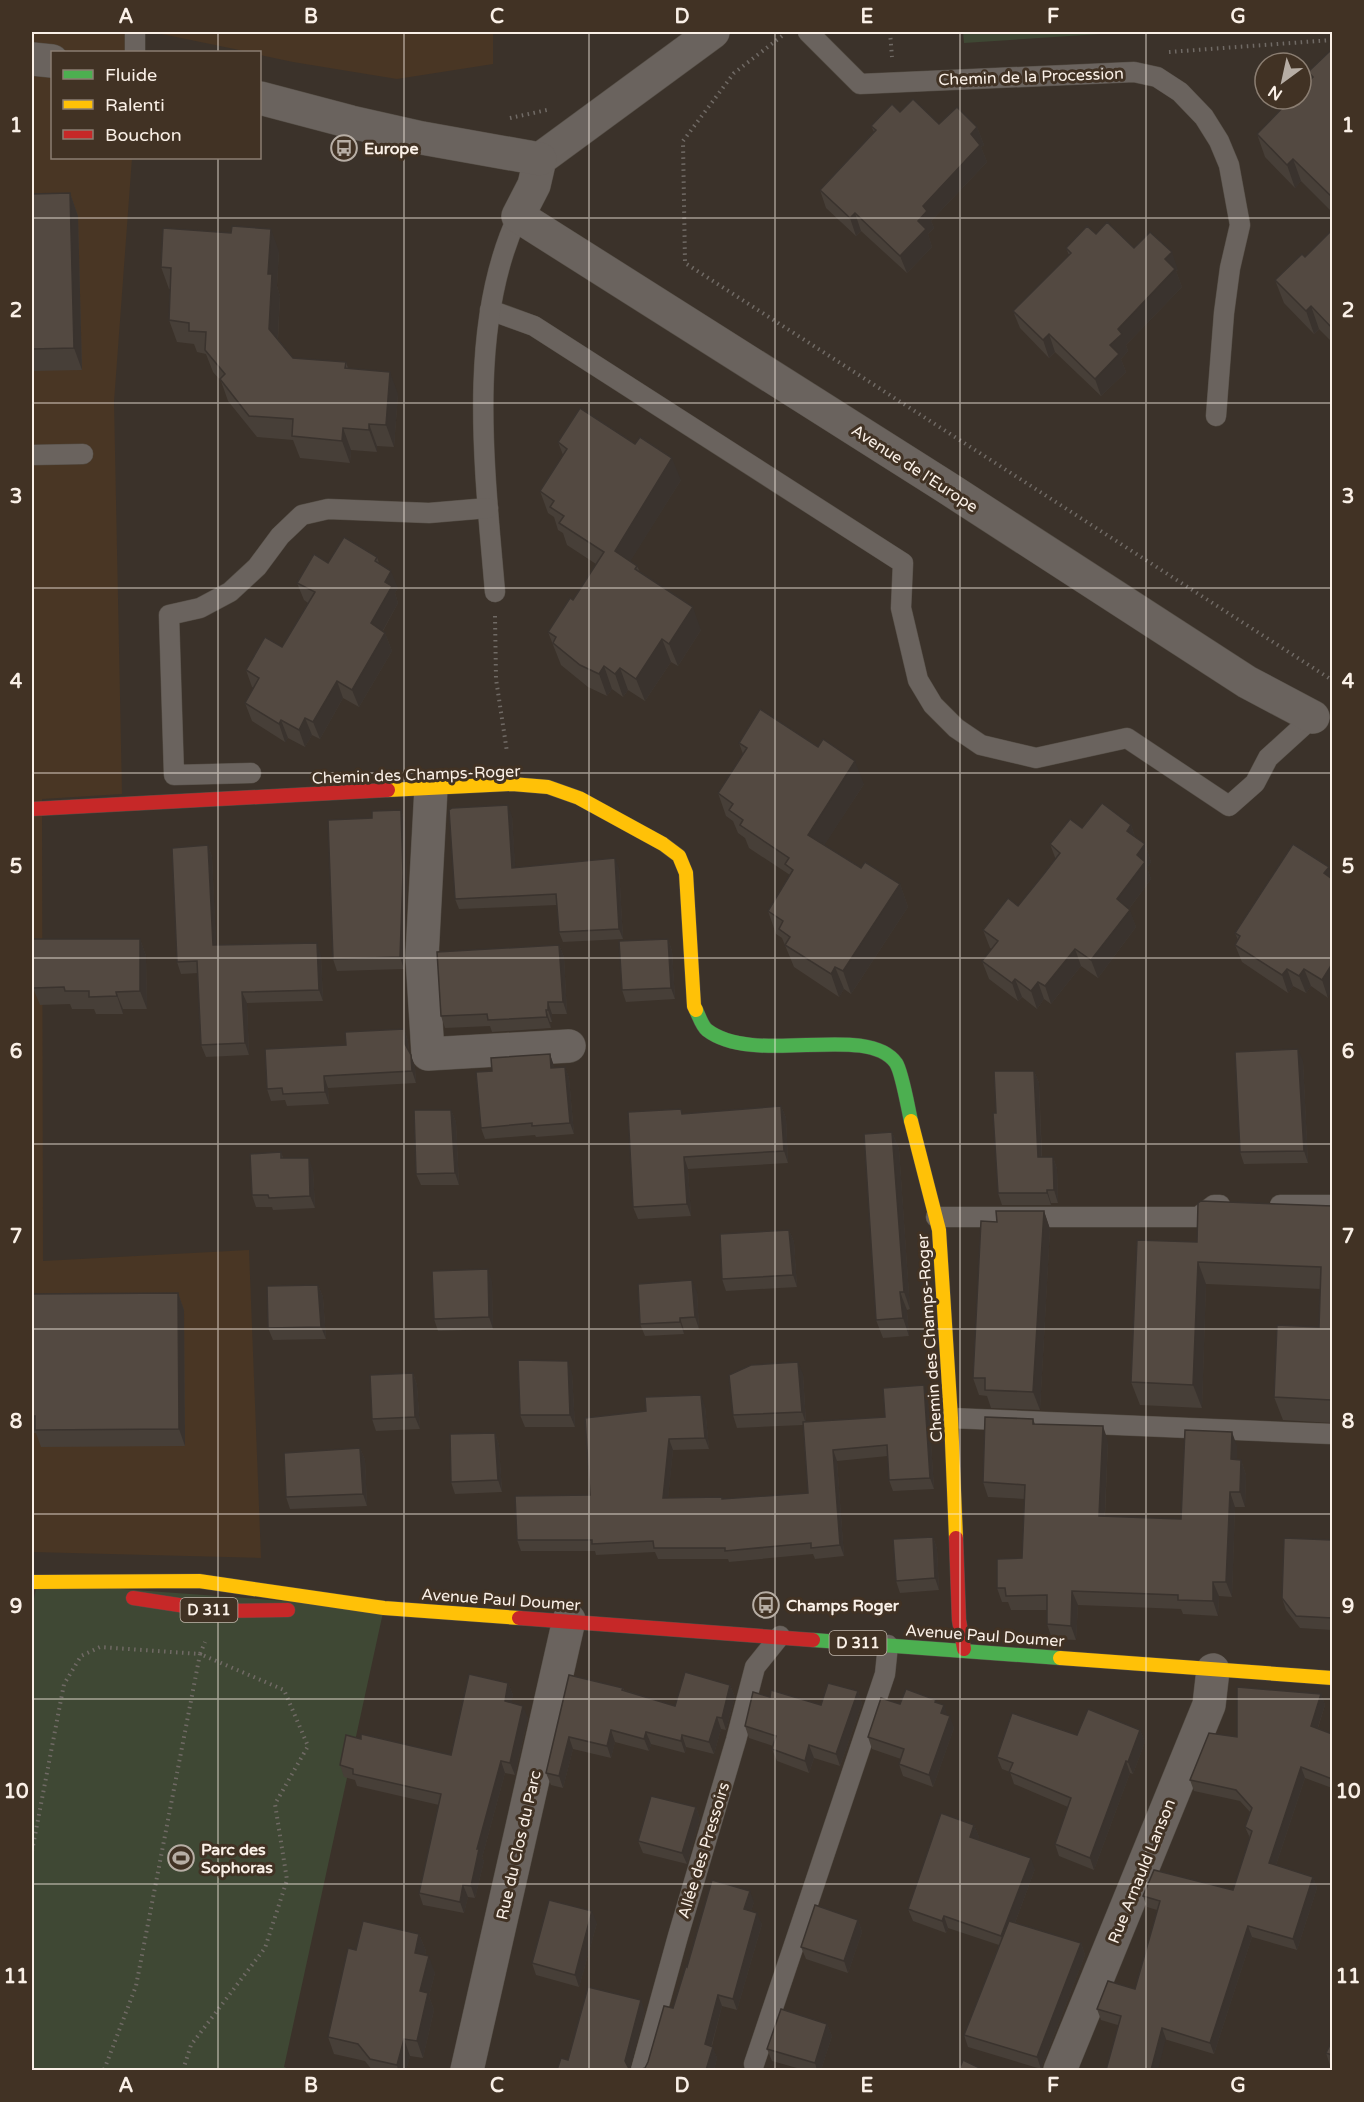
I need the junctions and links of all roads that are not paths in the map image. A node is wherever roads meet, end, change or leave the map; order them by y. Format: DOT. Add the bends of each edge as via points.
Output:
graph roads {
  1 [pos="135,32"];
  2 [pos="713,32"];
  3 [pos="808,32"];
  4 [pos="135,51"];
  5 [pos="32,59"];
  6 [pos="51,61"];
  7 [pos="261,98"];
  8 [pos="540,159"];
  9 [pos="518,216"];
  10 [pos="490,310"];
  11 [pos="1216,416"];
  12 [pos="83,454"];
  13 [pos="32,455"];
  14 [pos="488,508"];
  15 [pos="495,592"];
  16 [pos="1312,717"];
  17 [pos="251,773"];
  18 [pos="432,788"];
  19 [pos="32,809"];
  20 [pos="569,1046"];
  21 [pos="1238,1205"];
  22 [pos="1262,1205"];
  23 [pos="1332,1205"];
  24 [pos="936,1217"];
  25 [pos="951,1418"];
  26 [pos="1332,1434"];
  27 [pos="34,1582"];
  28 [pos="384,1608"];
  29 [pos="569,1620"];
  30 [pos="780,1636"];
  31 [pos="888,1645"];
  32 [pos="964,1649"];
  33 [pos="1213,1670"];
  34 [pos="1332,1678"];
  35 [pos="754,2064"];
  36 [pos="467,2070"];
  37 [pos="641,2070"];
  38 [pos="1060,2070"];
  1 -- 4 [label="lane"];
  2 -- 8 [label="street"];
  3 -- 11 [label="lane, Chemin de la Procession" via="860,84 1134,72 1156,76 1180,92 1204,117 1219,141 1240,225 1224,313"];
  5 -- 6 [label="street"];
  7 -- 8 [label="street" via="430,140"];
  8 -- 9 [label="street" via="534,185"];
  9 -- 10 [label="lane" via="503,251"];
  9 -- 16 [label="street, Avenue de l'Europe" via="1247,682"];
  10 -- 14 [label="lane" via="483,396"];
  10 -- 16 [label="lane" via="534,326 903,562 901,608 918,680 933,705 981,745 1036,758 1127,738 1229,806 1255,783 1268,758"];
  12 -- 13 [label="lane"];
  14 -- 15 [label="lane"];
  14 -- 17 [label="lane" via="429,513 328,509 302,515 230,592 200,608 169,615 174,775"];
  18 -- 19 [label="main road, Chemin des Champs-Roger"];
  18 -- 20 [label="street" via="422,956 428,1054"];
  18 -- 24 [label="main road, Chemin des Champs-Roger" via="512,784 548,787 579,798 663,843 679,856 686,873 694,1006 706,1029 753,1046 865,1046 883,1051 897,1064"];
  21 -- 24 [label="lane" via="1214,1205 1198,1217"];
  22 -- 23 [label="lane"];
  24 -- 25 [label="main road, Chemin des Champs-Roger"];
  25 -- 26 [label="lane"];
  25 -- 32 [label="main road, Chemin des Champs-Roger" via="959,1620"];
  27 -- 28 [label="main road, Avenue Paul Doumer / D 311" via="199,1581"];
  27 -- 28 [label="main road, Avenue Paul Doumer / D 311" via="219,1611"];
  28 -- 29 [label="main road, Avenue Paul Doumer / D 311"];
  29 -- 30 [label="main road, Avenue Paul Doumer / D 311"];
  29 -- 36 [label="street, Rue du Clos du Parc"];
  30 -- 31 [label="main road, Avenue Paul Doumer / D 311"];
  30 -- 37 [label="lane, Allée des Pressoirs" via="754,1667"];
  31 -- 32 [label="main road, Avenue Paul Doumer / D 311"];
  31 -- 35 [label="lane" via="885,1674"];
  32 -- 33 [label="main road, Avenue Paul Doumer / D 311"];
  33 -- 34 [label="main road, Avenue Paul Doumer / D 311"];
  33 -- 38 [label="street, Rue Arnauld Lanson" via="1209,1705"];
}
